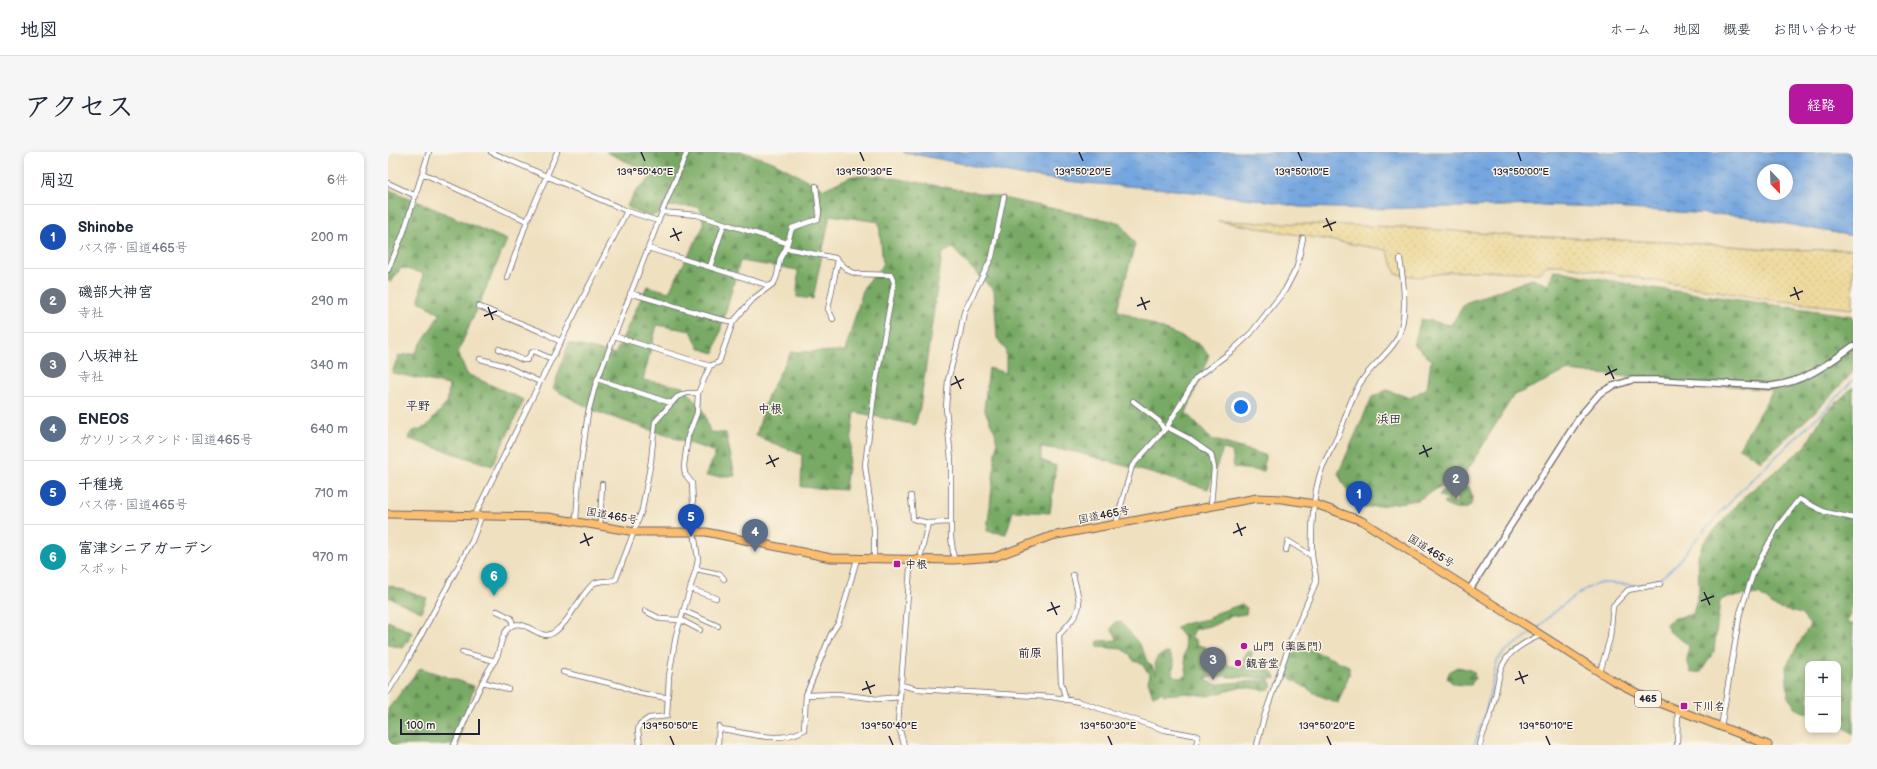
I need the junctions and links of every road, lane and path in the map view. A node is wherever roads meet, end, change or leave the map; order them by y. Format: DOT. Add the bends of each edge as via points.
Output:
graph roads {
  1 [pos="429,152"];
  2 [pos="491,152"];
  3 [pos="557,152"];
  4 [pos="687,152"];
  5 [pos="422,173"];
  6 [pos="548,176"];
  7 [pos="388,183"];
  8 [pos="816,186"];
  9 [pos="416,196"];
  10 [pos="1004,196"];
  11 [pos="627,211"];
  12 [pos="662,212"];
  13 [pos="528,221"];
  14 [pos="658,221"];
  15 [pos="724,224"];
  16 [pos="1303,238"];
  17 [pos="787,243"];
  18 [pos="648,248"];
  19 [pos="786,248"];
  20 [pos="1400,259"];
  21 [pos="838,260"];
  22 [pos="710,267"];
  23 [pos="388,270"];
  24 [pos="507,278"];
  25 [pos="770,286"];
  26 [pos="630,293"];
  27 [pos="478,306"];
  28 [pos="833,319"];
  29 [pos="733,322"];
  30 [pos="614,336"];
  31 [pos="561,342"];
  32 [pos="1853,346"];
  33 [pos="498,349"];
  34 [pos="480,359"];
  35 [pos="552,359"];
  36 [pos="710,366"];
  37 [pos="597,379"];
  38 [pos="540,382"];
  39 [pos="698,393"];
  40 [pos="1133,401"];
  41 [pos="671,403"];
  42 [pos="1165,428"];
  43 [pos="602,484"];
  44 [pos="911,496"];
  45 [pos="1315,504"];
  46 [pos="1211,506"];
  47 [pos="388,514"];
  48 [pos="478,517"];
  49 [pos="1853,518"];
  50 [pos="576,520"];
  51 [pos="951,522"];
  52 [pos="928,523"];
  53 [pos="1116,524"];
  54 [pos="600,525"];
  55 [pos="696,531"];
  56 [pos="635,532"];
  57 [pos="1286,550"];
  58 [pos="921,554"];
  59 [pos="1312,556"];
  60 [pos="857,560"];
  61 [pos="874,560"];
  62 [pos="912,560"];
  63 [pos="954,560"];
  64 [pos="696,568"];
  65 [pos="1073,575"];
  66 [pos="724,579"];
  67 [pos="1660,584"];
  68 [pos="690,589"];
  69 [pos="1470,589"];
  70 [pos="716,598"];
  71 [pos="497,611"];
  72 [pos="645,611"];
  73 [pos="684,611"];
  74 [pos="681,620"];
  75 [pos="513,625"];
  76 [pos="718,626"];
  77 [pos="700,630"];
  78 [pos="1537,632"];
  79 [pos="462,652"];
  80 [pos="495,661"];
  81 [pos="563,672"];
  82 [pos="1600,672"];
  83 [pos="483,682"];
  84 [pos="901,685"];
  85 [pos="508,690"];
  86 [pos="388,692"];
  87 [pos="806,695"];
  88 [pos="900,697"];
  89 [pos="668,698"];
  90 [pos="1066,700"];
  91 [pos="1678,710"];
  92 [pos="1721,727"];
  93 [pos="454,745"];
  94 [pos="640,745"];
  95 [pos="718,745"];
  96 [pos="904,745"];
  97 [pos="1196,745"];
  98 [pos="1257,745"];
  99 [pos="1480,745"];
  100 [pos="1677,745"];
  101 [pos="1768,745"];
  1 -- 5 [label="street"];
  2 -- 6 [label="street"];
  3 -- 6 [label="street"];
  4 -- 12 [label="street"];
  5 -- 9 [label="street"];
  5 -- 13 [label="street"];
  6 -- 11 [label="street"];
  6 -- 13 [label="street"];
  7 -- 9 [label="street"];
  8 -- 17 [label="street" via="818,219 792,228"];
  9 -- 23 [label="street"];
  10 -- 51 [label="street" via="992,257 964,312 948,380 946,408 951,460"];
  11 -- 14 [label="street"];
  11 -- 31 [label="street"];
  12 -- 14 [label="street"];
  12 -- 15 [label="street" via="693,214"];
  13 -- 24 [label="street"];
  14 -- 18 [label="street"];
  15 -- 17 [label="street"];
  15 -- 22 [label="street"];
  16 -- 42 [label="street" via="1297,267 1285,290 1233,350 1196,378"];
  17 -- 19 [label="street"];
  18 -- 22 [label="street"];
  18 -- 26 [label="street"];
  19 -- 21 [label="street"];
  19 -- 25 [label="street" via="780,260 777,276"];
  20 -- 45 [label="street" via="1404,290 1402,325 1395,342 1362,381 1348,404 1342,427 1322,468"];
  21 -- 28 [label="street" via="828,310"];
  21 -- 61 [label="street" via="853,272 891,275 894,282 885,326 865,465 874,529"];
  22 -- 25 [label="street"];
  25 -- 29 [label="street"];
  26 -- 29 [label="street"];
  26 -- 30 [label="street"];
  27 -- 31 [label="street"];
  29 -- 36 [label="street" via="719,362"];
  30 -- 36 [label="street"];
  30 -- 37 [label="street"];
  31 -- 35 [label="street"];
  32 -- 69 [label="street" via="1810,376 1781,385 1632,380 1600,393 1580,415"];
  33 -- 35 [label="street" via="523,360 527,360 534,351"];
  34 -- 38 [label="street" via="503,365"];
  35 -- 38 [label="street"];
  36 -- 39 [label="street"];
  37 -- 41 [label="street"];
  37 -- 50 [label="street" via="588,413"];
  38 -- 48 [label="street"];
  39 -- 41 [label="street" via="687,393"];
  39 -- 55 [label="street" via="697,413 688,436 684,466 685,474 692,483"];
  40 -- 42 [label="street"];
  41 -- 56 [label="street" via="654,422 651,461"];
  42 -- 46 [label="street" via="1188,438 1211,454 1214,468"];
  42 -- 53 [label="street" via="1132,466"];
  43 -- 54 [label="street"];
  44 -- 52 [label="street" via="912,518"];
  45 -- 46 [label="highway, 国道465号 / 465" via="1257,498"];
  45 -- 59 [label="street"];
  45 -- 69 [label="highway, 国道465号 / 465" via="1362,521"];
  46 -- 53 [label="highway, 国道465号 / 465"];
  47 -- 48 [label="highway, 国道465号 / 465"];
  48 -- 50 [label="highway, 国道465号 / 465" via="548,517"];
  48 -- 86 [label="street" via="472,541 462,561"];
  49 -- 92 [label="street" via="1825,512 1799,499 1778,526 1754,571 1740,612"];
  50 -- 54 [label="highway, 国道465号 / 465"];
  51 -- 52 [label="street"];
  51 -- 63 [label="street"];
  52 -- 58 [label="street"];
  53 -- 63 [label="highway, 国道465号 / 465" via="1051,536 995,557"];
  54 -- 56 [label="highway, 国道465号 / 465"];
  55 -- 56 [label="highway, 国道465号 / 465"];
  55 -- 60 [label="highway, 国道465号 / 465" via="831,558"];
  55 -- 64 [label="street"];
  56 -- 75 [label="street" via="616,579 593,584 552,634 547,636 520,624"];
  57 -- 59 [label="street" via="1288,541"];
  59 -- 98 [label="street" via="1316,582 1290,643"];
  60 -- 61 [label="highway, 国道465号 / 465"];
  60 -- 87 [label="street" via="839,622 831,634"];
  61 -- 62 [label="highway, 国道465号 / 465"];
  62 -- 63 [label="highway, 国道465号 / 465"];
  62 -- 84 [label="street"];
  64 -- 66 [label="street" via="720,574"];
  64 -- 68 [label="street"];
  65 -- 90 [label="street" via="1080,605 1077,613 1059,635 1061,682"];
  67 -- 82 [label="street" via="1628,590 1613,606 1610,638"];
  68 -- 70 [label="street"];
  68 -- 73 [label="street"];
  69 -- 78 [label="highway, 国道465号 / 465"];
  71 -- 75 [label="street" via="511,618"];
  72 -- 74 [label="street" via="661,619"];
  73 -- 74 [label="street"];
  73 -- 76 [label="street"];
  74 -- 77 [label="street"];
  74 -- 89 [label="street" via="669,676"];
  75 -- 80 [label="street" via="503,636"];
  78 -- 82 [label="highway, 国道465号 / 465"];
  78 -- 99 [label="street" via="1505,660 1499,671 1490,716"];
  79 -- 80 [label="street"];
  80 -- 83 [label="street"];
  81 -- 89 [label="street" via="639,693"];
  82 -- 91 [label="highway, 国道465号 / 465" via="1647,698"];
  83 -- 85 [label="street"];
  83 -- 93 [label="street"];
  84 -- 88 [label="street"];
  84 -- 90 [label="street" via="917,689"];
  87 -- 88 [label="street" via="838,694 878,699"];
  87 -- 95 [label="street" via="804,730 791,736 765,737 719,728"];
  88 -- 96 [label="street" via="898,723"];
  89 -- 94 [label="street" via="667,716 649,718 640,724"];
  90 -- 97 [label="street" via="1159,728 1198,736"];
  91 -- 92 [label="highway, 国道465号 / 465"];
  91 -- 100 [label="street"];
  92 -- 101 [label="highway, 国道465号 / 465"];
}
